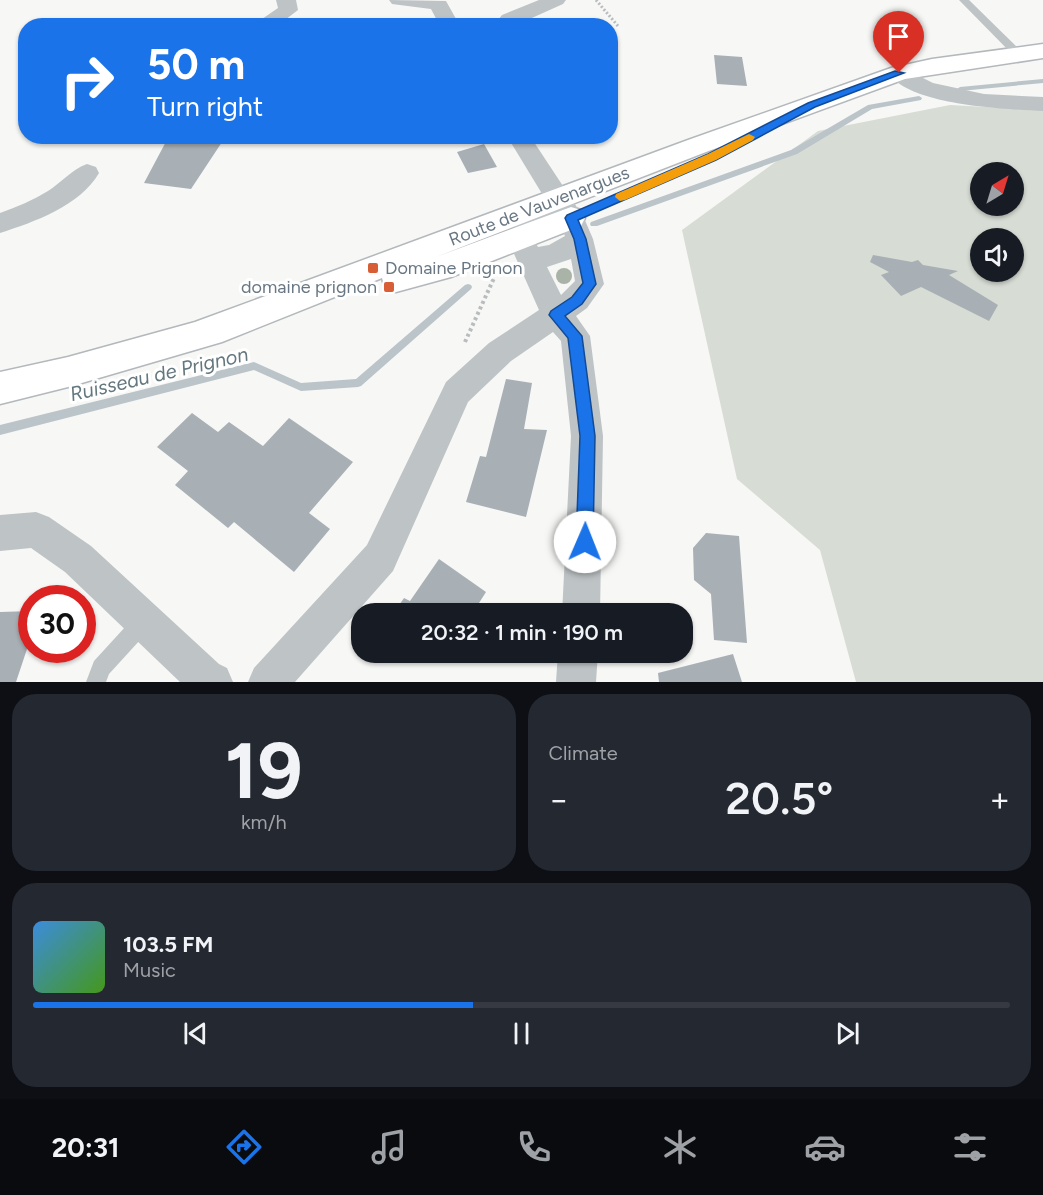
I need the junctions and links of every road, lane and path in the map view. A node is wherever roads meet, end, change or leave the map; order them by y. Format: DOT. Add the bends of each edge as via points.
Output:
graph roads {
  1 [pos="286,0"];
  2 [pos="399,0"];
  3 [pos="556,0"];
  4 [pos="596,0"];
  5 [pos="964,0"];
  6 [pos="275,18"];
  7 [pos="446,18"];
  8 [pos="511,18"];
  9 [pos="611,18"];
  10 [pos="1043,51"];
  11 [pos="1018,54"];
  12 [pos="899,73"];
  13 [pos="1043,104"];
  14 [pos="523,144"];
  15 [pos="87,173"];
  16 [pos="570,218"];
  17 [pos="0,223"];
  18 [pos="525,248"];
  19 [pos="495,274"];
  20 [pos="556,315"];
  21 [pos="200,334"];
  22 [pos="0,388"];
  23 [pos="457,392"];
  24 [pos="0,533"];
  25 [pos="581,603"];
  26 [pos="144,621"];
  27 [pos="577,663"];
  28 [pos="96,682"];
  29 [pos="213,682"];
  30 [pos="268,682"];
  31 [pos="576,682"];
  1 -- 6 [label="street" via="288,10"];
  2 -- 7 [label="street" via="439,5"];
  3 -- 8 [label="street"];
  4 -- 9 [label="path"];
  5 -- 11 [label="lane"];
  10 -- 11 [label="main road, Route de Vauvenargues"];
  11 -- 12 [label="main road, Route de Vauvenargues"];
  12 -- 13 [label="street" via="937,92 984,101"];
  12 -- 16 [label="main road, Route de Vauvenargues" via="811,105"];
  14 -- 16 [label="street"];
  15 -- 17 [label="street" via="67,193"];
  16 -- 18 [label="main road, Route de Vauvenargues"];
  16 -- 20 [label="street" via="590,284 577,300"];
  16 -- 21 [label="main road, Route de Vauvenargues"];
  18 -- 20 [label="street"];
  18 -- 21 [label="main road, Route de Vauvenargues"];
  19 -- 23 [label="path" via="448,377"];
  20 -- 23 [label="street" via="500,352"];
  20 -- 25 [label="street" via="575,336 587,436"];
  21 -- 22 [label="main road, Route de Vauvenargues"];
  23 -- 30 [label="street" via="380,558"];
  24 -- 26 [label="street" via="36,530 78,559"];
  26 -- 28 [label="lane" via="100,668"];
  26 -- 29 [label="street"];
  27 -- 31 [label="street"];
}
